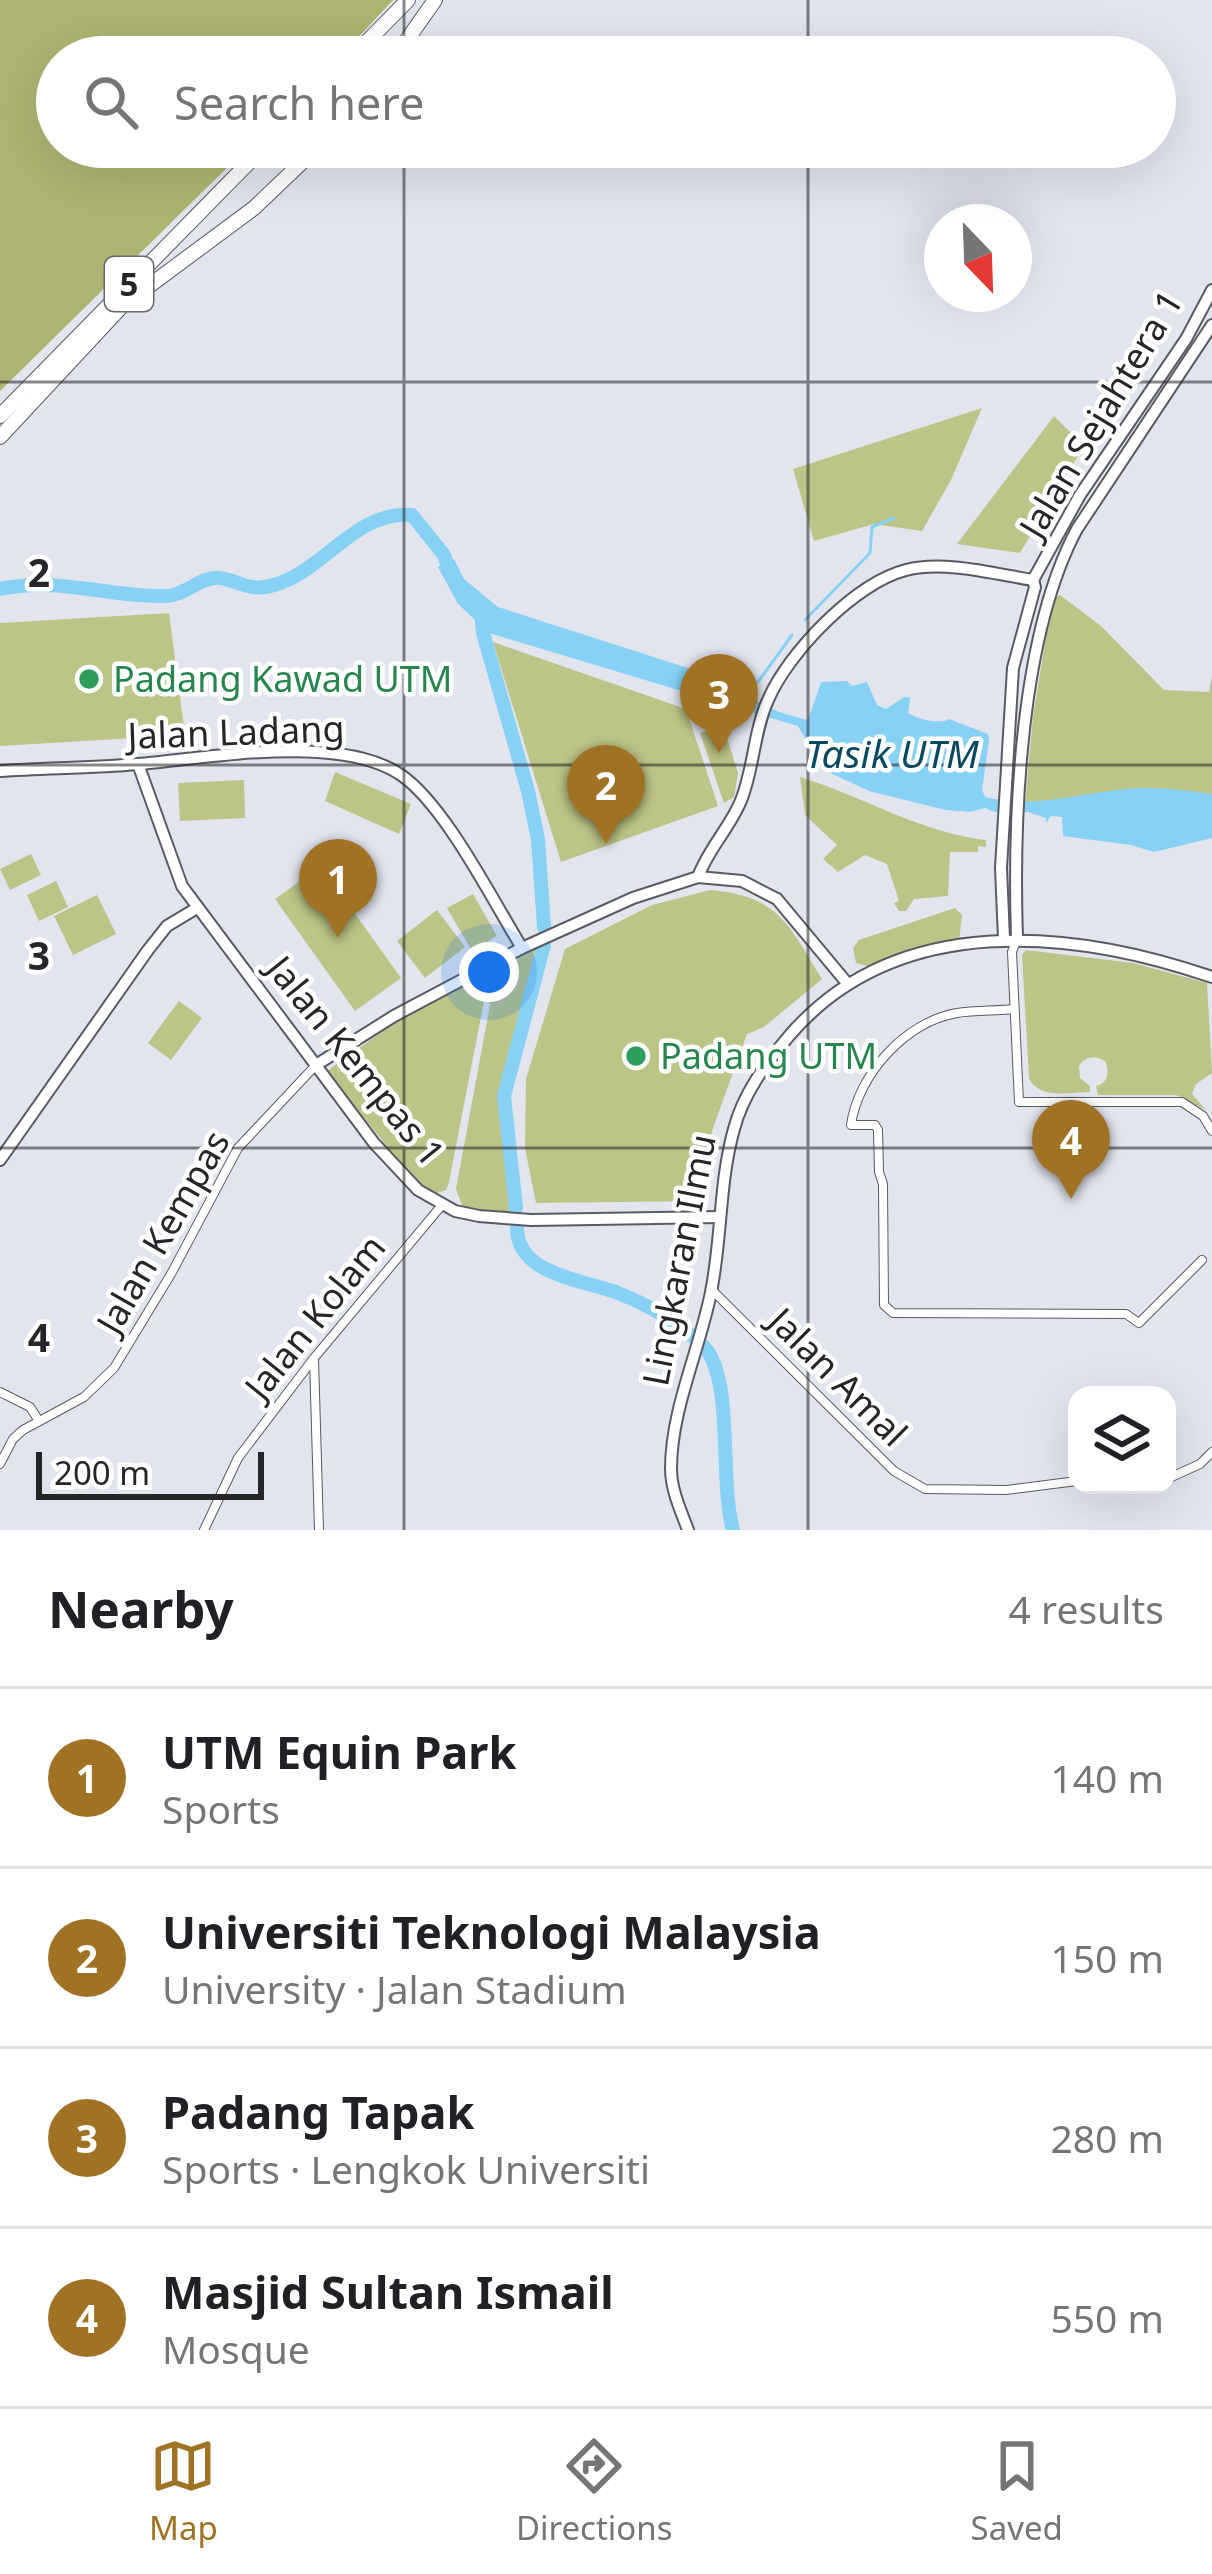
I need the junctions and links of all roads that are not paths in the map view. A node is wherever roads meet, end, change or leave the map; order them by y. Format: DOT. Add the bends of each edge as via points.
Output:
graph roads {
  1 [pos="408,0"];
  2 [pos="436,0"];
  3 [pos="373,36"];
  4 [pos="410,36"];
  5 [pos="243,168"];
  6 [pos="296,168"];
  7 [pos="1212,290"];
  8 [pos="1212,325"];
  9 [pos="1186,339"];
  10 [pos="1196,349"];
  11 [pos="1160,376"];
  12 [pos="1172,385"];
  13 [pos="0,413"];
  14 [pos="0,437"];
  15 [pos="1037,579"];
  16 [pos="1057,579"];
  17 [pos="1052,592"];
  18 [pos="138,764"];
  19 [pos="0,771"];
  20 [pos="1012,799"];
  21 [pos="692,879"];
  22 [pos="196,908"];
  23 [pos="1011,938"];
  24 [pos="522,948"];
  25 [pos="1212,977"];
  26 [pos="847,983"];
  27 [pos="1014,1009"];
  28 [pos="316,1065"];
  29 [pos="1212,1131"];
  30 [pos="0,1160"];
  31 [pos="442,1205"];
  32 [pos="720,1217"];
  33 [pos="1206,1255"];
  34 [pos="712,1290"];
  35 [pos="314,1358"];
  36 [pos="0,1392"];
  37 [pos="39,1421"];
  38 [pos="1212,1452"];
  39 [pos="0,1464"];
  40 [pos="1176,1475"];
  41 [pos="1068,1482"];
  42 [pos="204,1530"];
  43 [pos="319,1530"];
  44 [pos="688,1530"];
  1 -- 3 [label="highway"];
  2 -- 4 [label="highway"];
  5 -- 13 [label="highway, 5"];
  6 -- 14 [label="highway, 5" via="122,306"];
  7 -- 9 [label="street, Jalan Sejahtera 1"];
  8 -- 10 [label="street"];
  9 -- 10 [label="street"];
  9 -- 11 [label="street, Jalan Sejahtera 1"];
  10 -- 12 [label="street"];
  11 -- 12 [label="street"];
  11 -- 15 [label="street, Jalan Sejahtera 1" via="1080,495"];
  12 -- 16 [label="street" via="1076,529"];
  15 -- 16 [label="street" via="1050,570"];
  15 -- 17 [label="street"];
  15 -- 20 [label="street, Jalan Sejahtera 1" via="1013,668"];
  15 -- 21 [label="street" via="905,570 833,616 769,696 744,793 691,869"];
  16 -- 17 [label="street"];
  17 -- 20 [label="street"];
  18 -- 19 [label="street, Jalan Ladang"];
  18 -- 22 [label="street, Jalan Kempas 1" via="172,867"];
  18 -- 24 [label="street, Jalan Ladang" via="342,754 385,767 430,801"];
  20 -- 23 [label="street"];
  21 -- 24 [label="street"];
  21 -- 26 [label="street" via="742,881 777,899"];
  22 -- 28 [label="street, Jalan Kempas 1"];
  22 -- 30 [label="street" via="166,926"];
  23 -- 25 [label="street, Lingkaran Ilmu" via="1078,944"];
  23 -- 26 [label="street, Lingkaran Ilmu" via="968,942"];
  23 -- 27 [label="street"];
  24 -- 28 [label="street"];
  26 -- 32 [label="street, Lingkaran Ilmu" via="762,1068 734,1127"];
  27 -- 29 [label="street" via="1019,1102 1182,1102"];
  27 -- 33 [label="street" via="953,1014 916,1030 858,1095 851,1125 878,1130 884,1304 893,1313 1126,1314 1139,1323"];
  28 -- 31 [label="street, Jalan Kempas 1" via="374,1143"];
  28 -- 37 [label="street, Jalan Kempas" via="238,1148 114,1368 84,1397"];
  31 -- 32 [label="street, Jalan Kempas 1" via="531,1220"];
  31 -- 35 [label="street, Jalan Kolam"];
  32 -- 34 [label="street, Lingkaran Ilmu"];
  34 -- 41 [label="street, Jalan Amal" via="894,1471 925,1489"];
  34 -- 44 [label="street, Lingkaran Ilmu" via="671,1470"];
  35 -- 42 [label="street, Jalan Kolam" via="238,1459"];
  35 -- 43 [label="street"];
  36 -- 37 [label="street"];
  37 -- 39 [label="street, Jalan Kempas" via="13,1439"];
  38 -- 40 [label="street"];
}
